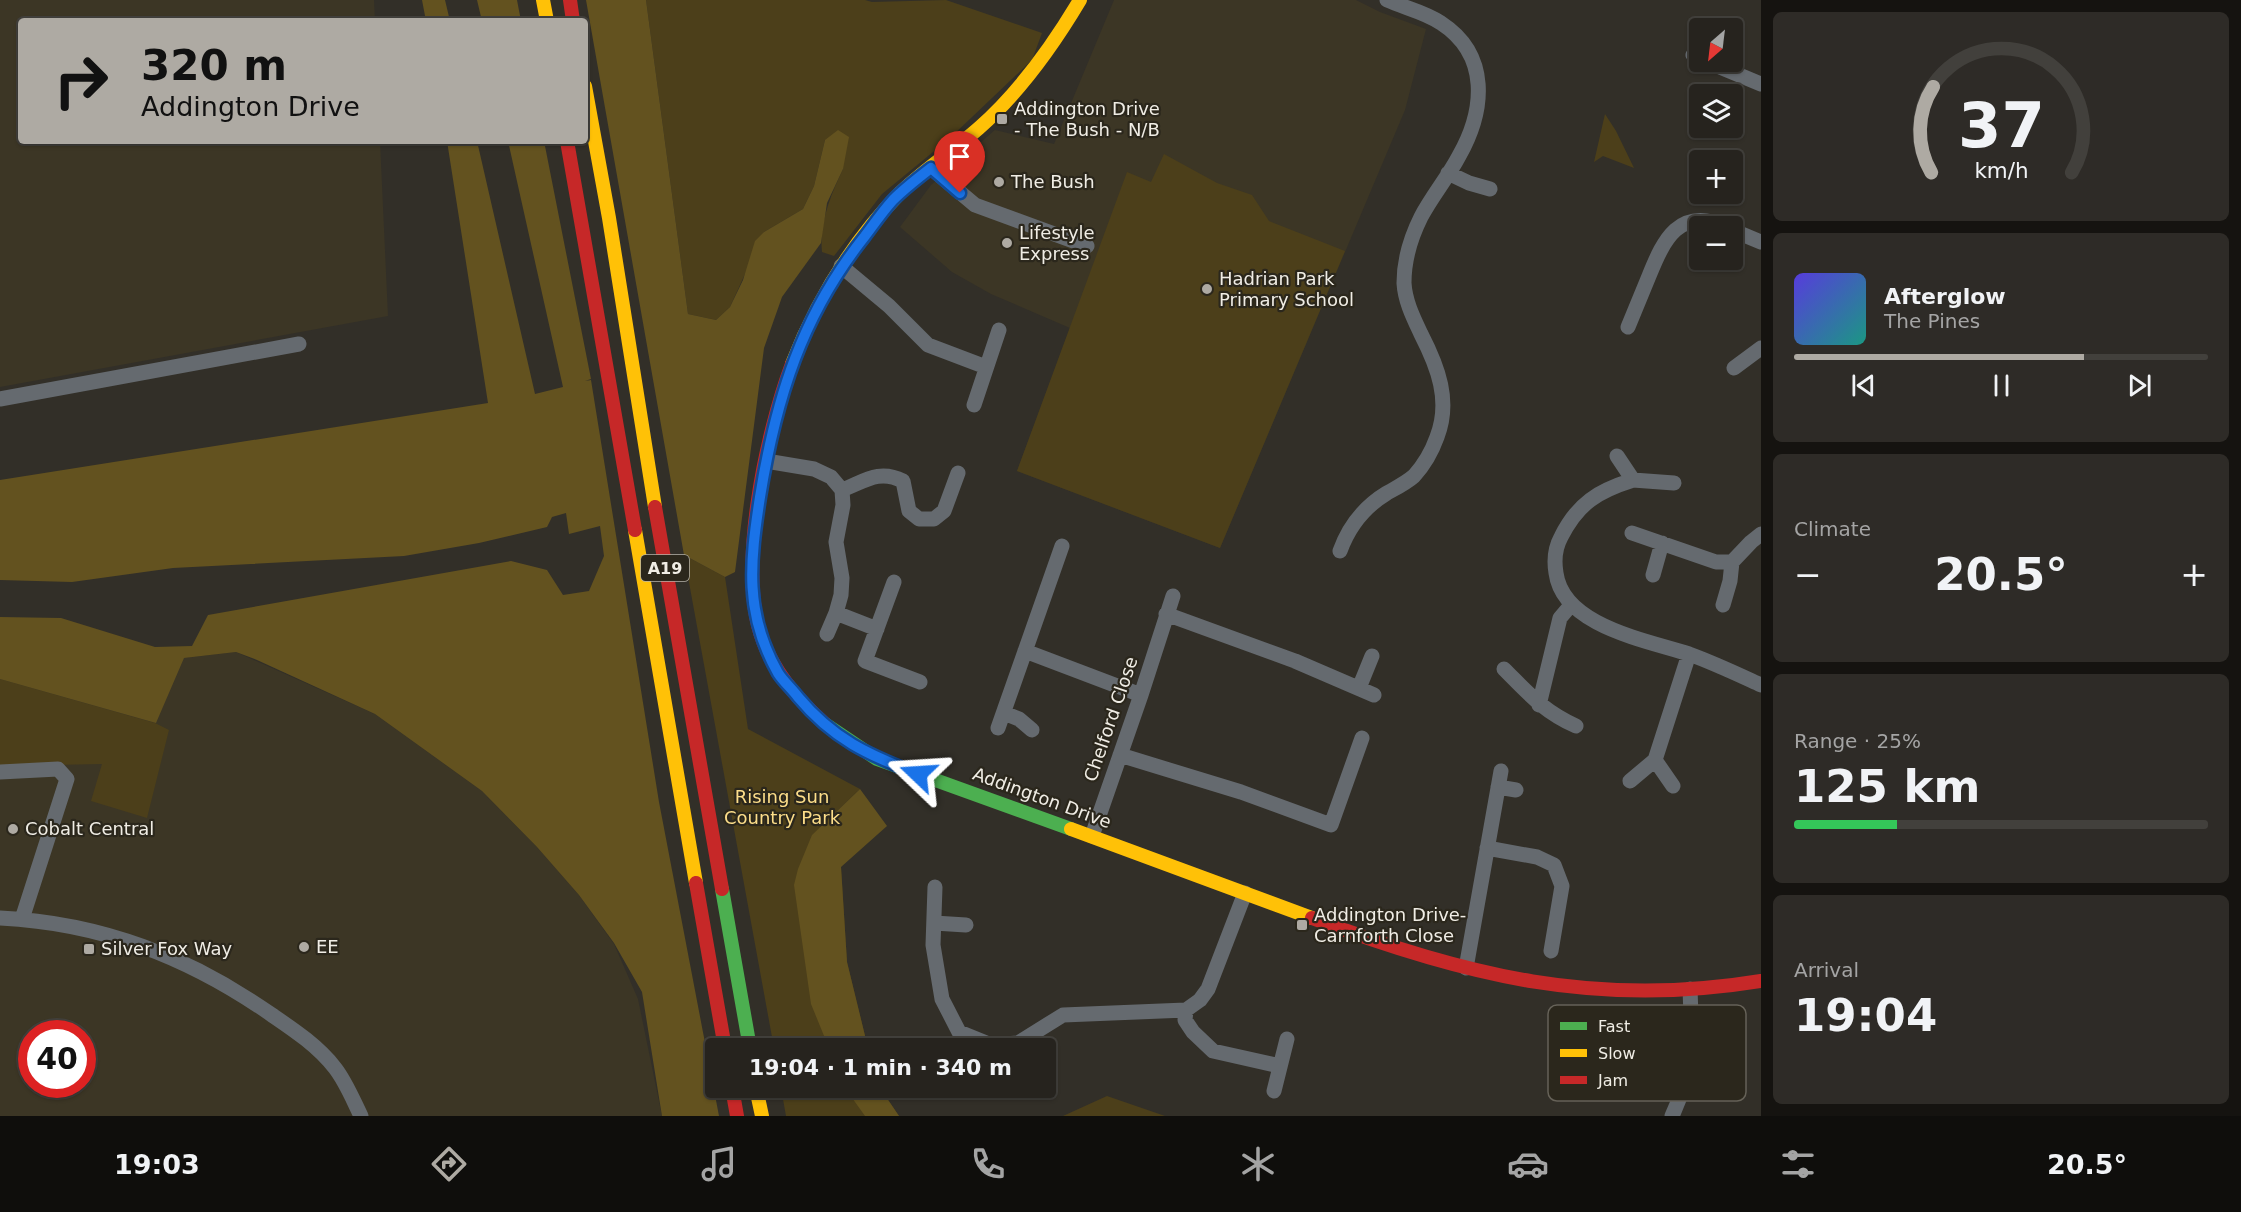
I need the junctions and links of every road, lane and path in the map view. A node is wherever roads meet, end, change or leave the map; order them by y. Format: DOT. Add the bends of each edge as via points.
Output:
graph roads {
  1 [pos="543,0"];
  2 [pos="570,0"];
  3 [pos="1080,0"];
  4 [pos="1387,0"];
  5 [pos="546,18"];
  6 [pos="573,18"];
  7 [pos="1732,72"];
  8 [pos="1761,84"];
  9 [pos="588,102"];
  10 [pos="568,144"];
  11 [pos="931,168"];
  12 [pos="1448,173"];
  13 [pos="1490,189"];
  14 [pos="1689,223"];
  15 [pos="1743,235"];
  16 [pos="1761,242"];
  17 [pos="1087,246"];
  18 [pos="841,266"];
  19 [pos="1628,327"];
  20 [pos="999,330"];
  21 [pos="299,344"];
  22 [pos="1759,354"];
  23 [pos="986,367"];
  24 [pos="1734,368"];
  25 [pos="0,399"];
  26 [pos="974,405"];
  27 [pos="1617,456"];
  28 [pos="766,460"];
  29 [pos="958,473"];
  30 [pos="1633,480"];
  31 [pos="1674,483"];
  32 [pos="842,490"];
  33 [pos="1632,533"];
  34 [pos="1761,534"];
  35 [pos="1662,543"];
  36 [pos="1062,546"];
  37 [pos="1340,551"];
  38 [pos="1732,562"];
  39 [pos="1653,575"];
  40 [pos="894,582"];
  41 [pos="1173,596"];
  42 [pos="1723,605"];
  43 [pos="1571,606"];
  44 [pos="836,614"];
  45 [pos="1166,614"];
  46 [pos="877,628"];
  47 [pos="826,634"];
  48 [pos="1025,651"];
  49 [pos="1689,654"];
  50 [pos="1372,656"];
  51 [pos="1504,669"];
  52 [pos="920,682"];
  53 [pos="1761,685"];
  54 [pos="1359,688"];
  55 [pos="1141,695"];
  56 [pos="1374,695"];
  57 [pos="1539,705"];
  58 [pos="1004,712"];
  59 [pos="1576,726"];
  60 [pos="998,728"];
  61 [pos="1032,730"];
  62 [pos="1362,738"];
  63 [pos="1120,755"];
  64 [pos="1654,760"];
  65 [pos="1501,771"];
  66 [pos="0,772"];
  67 [pos="1630,781"];
  68 [pos="1673,786"];
  69 [pos="1498,787"];
  70 [pos="1516,790"];
  71 [pos="1092,836"];
  72 [pos="1487,848"];
  73 [pos="935,887"];
  74 [pos="1245,893"];
  75 [pos="0,918"];
  76 [pos="22,919"];
  77 [pos="934,923"];
  78 [pos="966,925"];
  79 [pos="1551,951"];
  80 [pos="1466,968"];
  81 [pos="1761,981"];
  82 [pos="1690,989"];
  83 [pos="1691,1005"];
  84 [pos="1186,1010"];
  85 [pos="724,1038"];
  86 [pos="748,1038"];
  87 [pos="1287,1039"];
  88 [pos="1280,1066"];
  89 [pos="1274,1091"];
  90 [pos="734,1098"];
  91 [pos="758,1098"];
  92 [pos="1679,1101"];
  93 [pos="361,1116"];
  94 [pos="737,1116"];
  95 [pos="762,1116"];
  96 [pos="1672,1116"];
  1 -- 5 [label="main road"];
  2 -- 6 [label="main road"];
  3 -- 11 [label="main road, Addington Drive" via="1019,86 980,127"];
  4 -- 12 [label="street" via="1431,17 1455,33 1475,67 1478,99 1472,128"];
  7 -- 8 [label="street"];
  9 -- 86 [label="main road, A19" via="669,597"];
  10 -- 85 [label="main road, A19"];
  11 -- 17 [label="street" via="975,205"];
  11 -- 18 [label="main road, Addington Drive" via="893,200"];
  12 -- 13 [label="street"];
  12 -- 37 [label="street" via="1413,235 1404,281 1408,305 1442,386 1441,427 1424,463 1413,476 1363,512"];
  14 -- 19 [label="street" via="1671,232 1659,251"];
  15 -- 16 [label="street"];
  18 -- 23 [label="street" via="928,345"];
  18 -- 28 [label="main road, Addington Drive" via="797,350"];
  20 -- 23 [label="street"];
  21 -- 25 [label="street"];
  22 -- 24 [label="street"];
  23 -- 26 [label="street"];
  27 -- 30 [label="street"];
  28 -- 32 [label="street" via="814,469 831,477"];
  28 -- 71 [label="main road, Addington Drive" via="751,559 752,601 763,641 779,674 812,714 839,737 877,759"];
  29 -- 32 [label="street" via="944,511 934,519 919,519 909,511 903,481 891,475 877,476"];
  30 -- 31 [label="street"];
  30 -- 43 [label="street" via="1591,498 1574,514 1559,540 1554,562 1557,585"];
  32 -- 44 [label="street" via="836,542 842,578"];
  33 -- 35 [label="street"];
  34 -- 38 [label="street"];
  35 -- 38 [label="street" via="1716,562"];
  35 -- 39 [label="street"];
  36 -- 48 [label="street"];
  38 -- 42 [label="street"];
  40 -- 46 [label="street"];
  41 -- 45 [label="street, Chelford Close"];
  43 -- 49 [label="street" via="1601,625"];
  43 -- 57 [label="street" via="1560,618"];
  44 -- 46 [label="street"];
  44 -- 47 [label="street"];
  45 -- 54 [label="street"];
  45 -- 55 [label="street, Chelford Close"];
  46 -- 52 [label="street" via="865,661"];
  48 -- 55 [label="street"];
  48 -- 58 [label="street"];
  49 -- 53 [label="street"];
  49 -- 64 [label="street"];
  50 -- 54 [label="street"];
  51 -- 57 [label="street"];
  54 -- 56 [label="street"];
  55 -- 63 [label="street, Chelford Close"];
  57 -- 59 [label="street"];
  58 -- 60 [label="street"];
  58 -- 61 [label="street" via="1019,718"];
  62 -- 63 [label="street" via="1330,825 1241,792"];
  63 -- 71 [label="street, Chelford Close"];
  64 -- 67 [label="street"];
  64 -- 68 [label="street"];
  65 -- 69 [label="street"];
  66 -- 76 [label="street" via="58,769 67,778"];
  69 -- 70 [label="street"];
  69 -- 72 [label="street"];
  71 -- 74 [label="main road, Addington Drive"];
  72 -- 79 [label="street" via="1537,857 1554,865 1562,886"];
  72 -- 80 [label="street"];
  73 -- 77 [label="street"];
  74 -- 80 [label="main road, Addington Drive" via="1400,949"];
  74 -- 84 [label="street" via="1208,989"];
  75 -- 76 [label="street"];
  76 -- 93 [label="street" via="146,946 241,993 306,1039 335,1067"];
  77 -- 78 [label="street"];
  77 -- 84 [label="street" via="933,945 942,999 959,1032 991,1045 1018,1043 1063,1015"];
  80 -- 82 [label="main road, Addington Drive" via="1580,988"];
  81 -- 82 [label="main road, Addington Drive"];
  82 -- 83 [label="street"];
  84 -- 88 [label="street" via="1185,1020 1192,1032 1213,1051"];
  87 -- 88 [label="street"];
  88 -- 89 [label="street"];
  90 -- 94 [label="main road"];
  91 -- 95 [label="main road"];
  92 -- 96 [label="street"];
}
